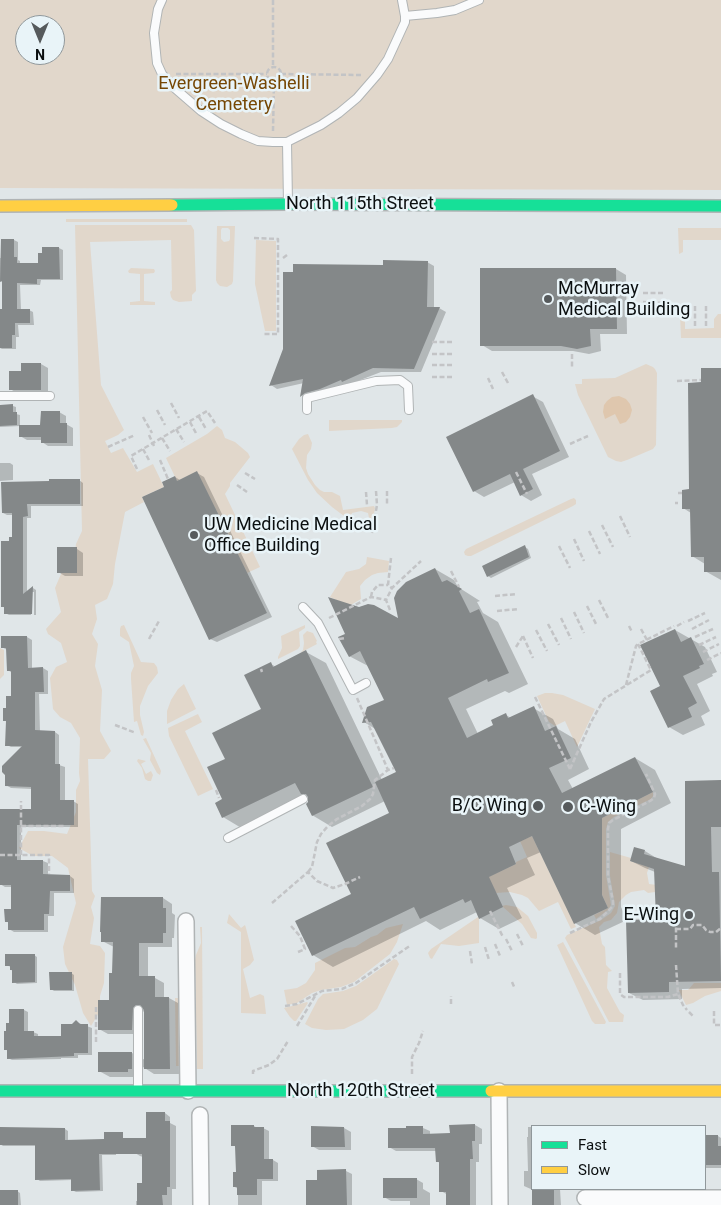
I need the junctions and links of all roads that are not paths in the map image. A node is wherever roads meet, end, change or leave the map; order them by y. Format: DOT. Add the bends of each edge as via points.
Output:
graph roads {
  1 [pos="162,0"];
  2 [pos="402,0"];
  3 [pos="479,0"];
  4 [pos="405,16"];
  5 [pos="287,142"];
  6 [pos="288,204"];
  7 [pos="0,206"];
  8 [pos="721,206"];
  9 [pos="0,396"];
  10 [pos="50,396"];
  11 [pos="307,410"];
  12 [pos="409,410"];
  13 [pos="303,607"];
  14 [pos="366,683"];
  15 [pos="303,799"];
  16 [pos="228,838"];
  17 [pos="186,921"];
  18 [pos="138,1010"];
  19 [pos="0,1091"];
  20 [pos="138,1091"];
  21 [pos="188,1091"];
  22 [pos="499,1091"];
  23 [pos="721,1092"];
  24 [pos="200,1115"];
  25 [pos="585,1198"];
  26 [pos="721,1198"];
  27 [pos="201,1205"];
  28 [pos="500,1205"];
  1 -- 5 [label="lane" via="154,43 162,74 171,85 201,111 241,134 258,140"];
  2 -- 4 [label="lane"];
  3 -- 4 [label="lane" via="455,10"];
  4 -- 5 [label="lane" via="403,28 388,59 357,98 321,125"];
  5 -- 6 [label="lane"];
  6 -- 7 [label="street, North 115th Street"];
  6 -- 8 [label="street, North 115th Street"];
  9 -- 10 [label="lane"];
  11 -- 12 [label="lane" via="307,398 376,380 400,380 408,386"];
  13 -- 14 [label="lane" via="318,623 353,690"];
  15 -- 16 [label="lane"];
  17 -- 21 [label="street"];
  18 -- 20 [label="lane"];
  19 -- 20 [label="street, North 120th Street"];
  20 -- 21 [label="street, North 120th Street"];
  21 -- 22 [label="street, North 120th Street"];
  22 -- 23 [label="street, North 120th Street"];
  22 -- 28 [label="street"];
  24 -- 27 [label="street"];
  25 -- 26 [label="street"];
}
